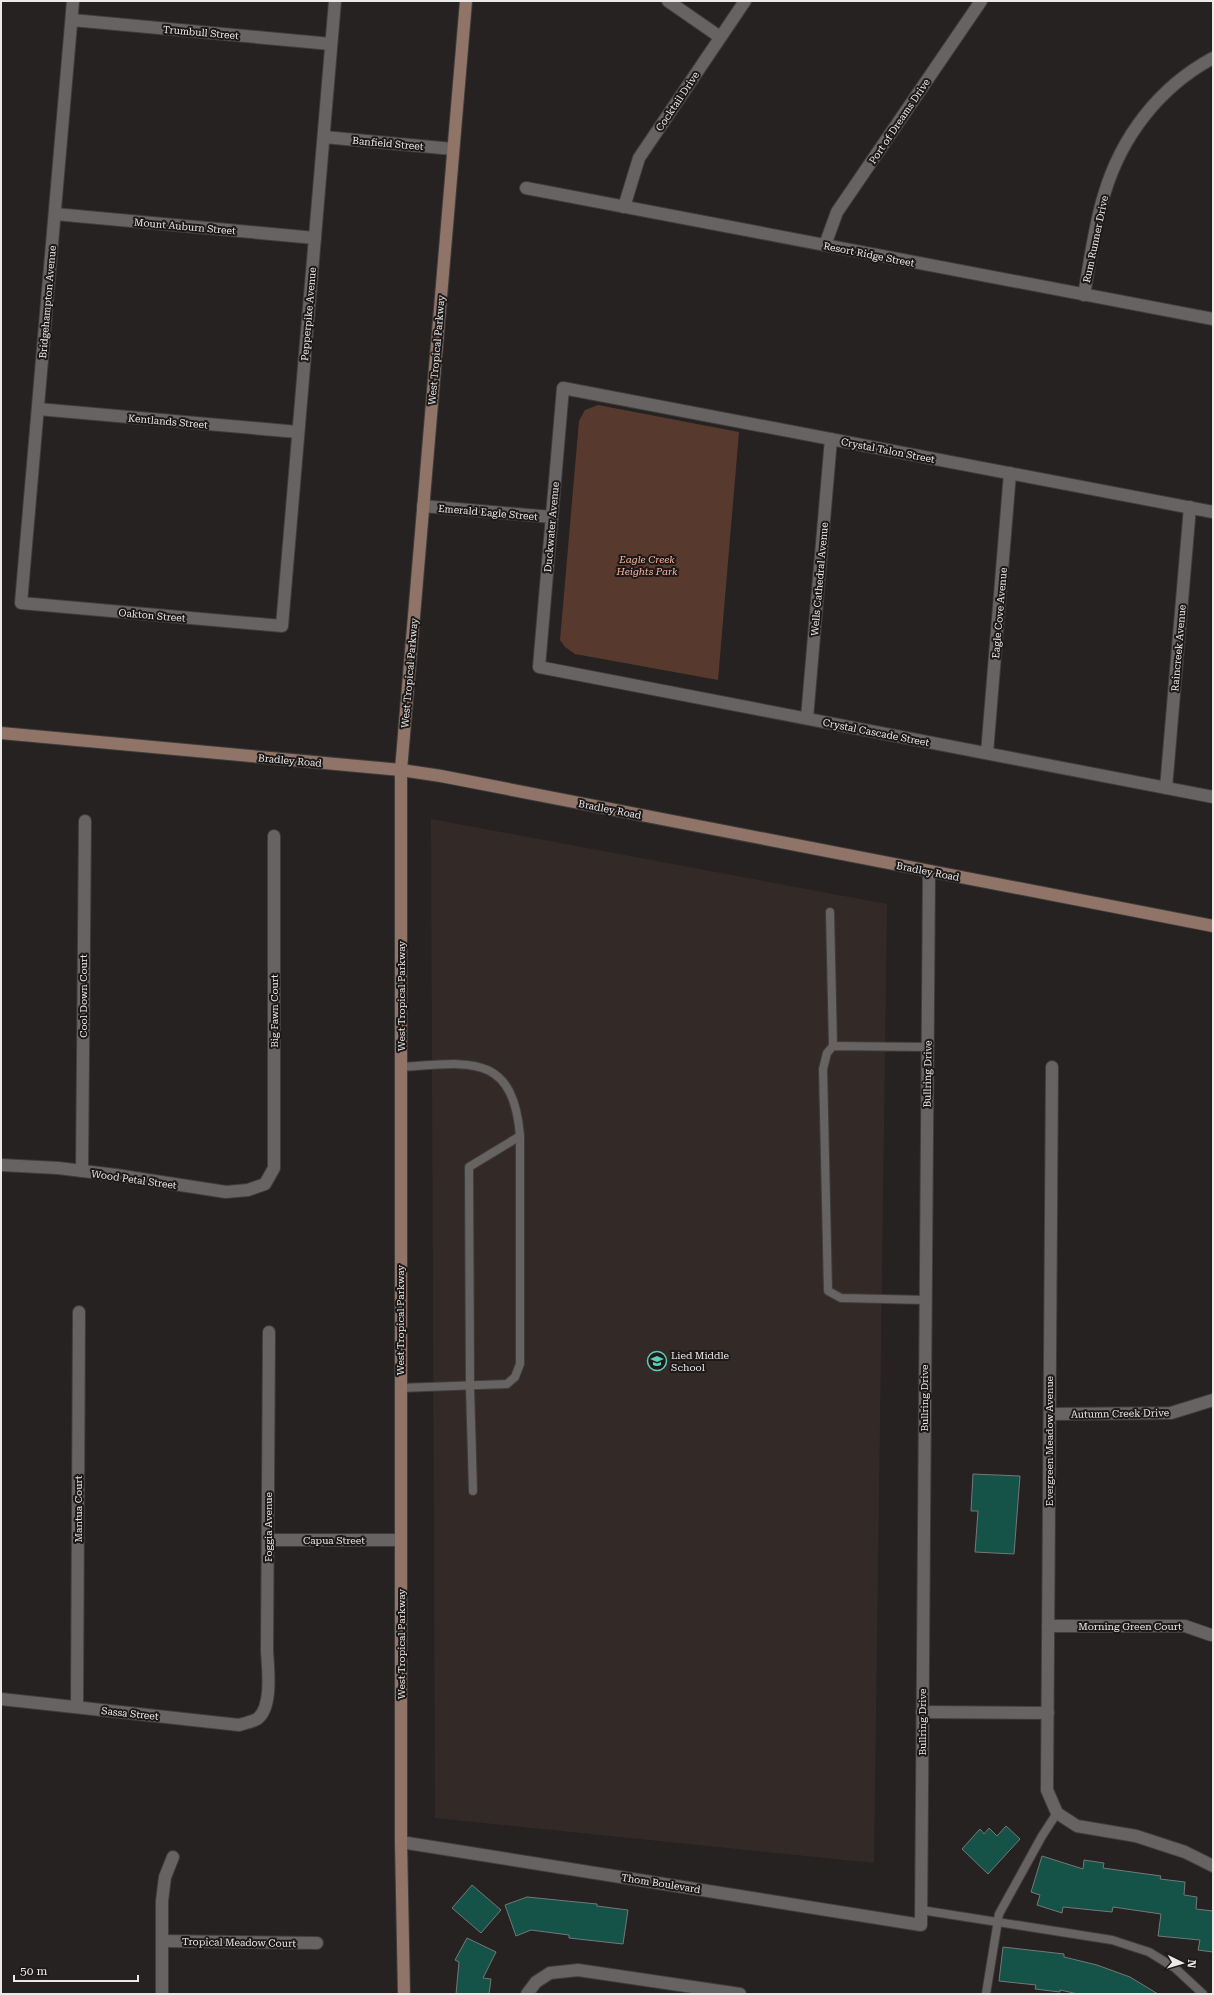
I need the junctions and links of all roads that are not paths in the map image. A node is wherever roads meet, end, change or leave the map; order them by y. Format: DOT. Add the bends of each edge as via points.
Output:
graph roads {
  1 [pos="73,1"];
  2 [pos="335,1"];
  3 [pos="466,1"];
  4 [pos="668,1"];
  5 [pos="745,1"];
  6 [pos="980,1"];
  7 [pos="72,20"];
  8 [pos="720,37"];
  9 [pos="331,44"];
  10 [pos="1213,58"];
  11 [pos="324,137"];
  12 [pos="453,148"];
  13 [pos="526,188"];
  14 [pos="624,207"];
  15 [pos="55,214"];
  16 [pos="315,238"];
  17 [pos="826,245"];
  18 [pos="1084,295"];
  19 [pos="1213,319"];
  20 [pos="563,388"];
  21 [pos="38,409"];
  22 [pos="298,432"];
  23 [pos="831,439"];
  24 [pos="1010,473"];
  25 [pos="423,506"];
  26 [pos="1190,507"];
  27 [pos="1213,512"];
  28 [pos="552,517"];
  29 [pos="22,603"];
  30 [pos="282,626"];
  31 [pos="539,667"];
  32 [pos="807,718"];
  33 [pos="1,733"];
  34 [pos="987,753"];
  35 [pos="401,770"];
  36 [pos="1166,788"];
  37 [pos="1213,797"];
  38 [pos="85,821"];
  39 [pos="274,836"];
  40 [pos="929,871"];
  41 [pos="830,912"];
  42 [pos="1213,926"];
  43 [pos="833,1046"];
  44 [pos="927,1047"];
  45 [pos="400,1067"];
  46 [pos="1052,1067"];
  47 [pos="520,1136"];
  48 [pos="1,1165"];
  49 [pos="82,1171"];
  50 [pos="265,1184"];
  51 [pos="925,1300"];
  52 [pos="79,1312"];
  53 [pos="269,1332"];
  54 [pos="470,1387"];
  55 [pos="400,1388"];
  56 [pos="1213,1400"];
  57 [pos="1050,1414"];
  58 [pos="473,1491"];
  59 [pos="268,1540"];
  60 [pos="400,1540"];
  61 [pos="1048,1626"];
  62 [pos="1211,1635"];
  63 [pos="1,1699"];
  64 [pos="77,1707"];
  65 [pos="922,1712"];
  66 [pos="1048,1713"];
  67 [pos="258,1719"];
  68 [pos="1057,1813"];
  69 [pos="401,1842"];
  70 [pos="173,1857"];
  71 [pos="1213,1866"];
  72 [pos="921,1910"];
  73 [pos="998,1923"];
  74 [pos="921,1925"];
  75 [pos="162,1941"];
  76 [pos="317,1943"];
  77 [pos="162,1994"];
  78 [pos="404,1994"];
  79 [pos="527,1994"];
  80 [pos="740,1994"];
  81 [pos="986,1994"];
  82 [pos="1203,1994"];
  1 -- 7 [label="street, Bridgehampton Avenue"];
  2 -- 9 [label="street, Pepperpike Avenue"];
  3 -- 12 [label="main road, West Tropical Parkway"];
  4 -- 8 [label="street"];
  5 -- 8 [label="street, Cocktail Drive"];
  6 -- 17 [label="street, Port of Dreams Drive" via="837,212"];
  7 -- 9 [label="street, Trumbull Street"];
  7 -- 15 [label="street, Bridgehampton Avenue"];
  8 -- 14 [label="street, Cocktail Drive" via="639,158"];
  9 -- 11 [label="street, Pepperpike Avenue"];
  10 -- 18 [label="street, Rum Runner Drive" via="1191,70 1155,102 1135,128 1117,160 1103,196"];
  11 -- 12 [label="street, Banfield Street"];
  11 -- 16 [label="street, Pepperpike Avenue"];
  12 -- 25 [label="main road, West Tropical Parkway"];
  13 -- 14 [label="street, Resort Ridge Street"];
  14 -- 17 [label="street, Resort Ridge Street"];
  15 -- 16 [label="street, Mount Auburn Street"];
  15 -- 21 [label="street, Bridgehampton Avenue"];
  16 -- 22 [label="street, Pepperpike Avenue"];
  17 -- 18 [label="street, Resort Ridge Street"];
  18 -- 19 [label="street, Resort Ridge Street"];
  20 -- 23 [label="street, Crystal Talon Street"];
  20 -- 28 [label="street, Duckwater Avenue"];
  21 -- 22 [label="street, Kentlands Street"];
  21 -- 29 [label="street, Bridgehampton Avenue"];
  22 -- 30 [label="street, Pepperpike Avenue"];
  23 -- 24 [label="street, Crystal Talon Street"];
  23 -- 32 [label="street, Wells Cathedral Avenue"];
  24 -- 26 [label="street, Crystal Talon Street"];
  24 -- 34 [label="street, Eagle Cove Avenue"];
  25 -- 28 [label="street, Emerald Eagle Street"];
  25 -- 35 [label="main road, West Tropical Parkway"];
  26 -- 27 [label="street, Crystal Talon Street"];
  26 -- 36 [label="street, Raincreek Avenue"];
  28 -- 31 [label="street, Duckwater Avenue"];
  29 -- 30 [label="street, Oakton Street"];
  31 -- 32 [label="street, Crystal Cascade Street"];
  32 -- 34 [label="street, Crystal Cascade Street"];
  33 -- 35 [label="main road, Bradley Road"];
  34 -- 36 [label="street, Crystal Cascade Street"];
  35 -- 40 [label="main road, Bradley Road"];
  35 -- 45 [label="main road, West Tropical Parkway"];
  36 -- 37 [label="street, Crystal Cascade Street"];
  38 -- 49 [label="street, Cool Down Court"];
  39 -- 50 [label="street, Big Fawn Court" via="274,1168"];
  40 -- 42 [label="main road, Bradley Road"];
  40 -- 44 [label="street, Bullring Drive"];
  41 -- 43 [label="lane"];
  43 -- 44 [label="lane"];
  43 -- 51 [label="lane" via="827,1053 823,1070 828,1291 841,1298"];
  44 -- 51 [label="street, Bullring Drive"];
  45 -- 47 [label="lane" via="461,1063 481,1066 493,1072 505,1083 513,1098"];
  45 -- 55 [label="main road, West Tropical Parkway"];
  46 -- 57 [label="street, Evergreen Meadow Avenue"];
  47 -- 54 [label="lane" via="469,1166"];
  47 -- 54 [label="lane" via="520,1364 515,1377 507,1384"];
  48 -- 49 [label="street, Wood Petal Street"];
  49 -- 50 [label="street, Wood Petal Street" via="226,1192 248,1190"];
  51 -- 65 [label="street, Bullring Drive"];
  52 -- 64 [label="street, Mantua Court"];
  53 -- 59 [label="street, Foggia Avenue"];
  54 -- 55 [label="lane"];
  54 -- 58 [label="lane"];
  55 -- 60 [label="main road, West Tropical Parkway"];
  56 -- 57 [label="street, Autumn Creek Drive" via="1172,1413"];
  57 -- 61 [label="street, Evergreen Meadow Avenue"];
  59 -- 60 [label="street, Capua Street"];
  59 -- 67 [label="street, Foggia Avenue" via="269,1678 267,1702"];
  60 -- 69 [label="main road, West Tropical Parkway"];
  61 -- 62 [label="street, Morning Green Court" via="1185,1626"];
  61 -- 66 [label="street, Evergreen Meadow Avenue"];
  63 -- 64 [label="street, Sassa Street"];
  64 -- 67 [label="street, Sassa Street" via="239,1725"];
  65 -- 66 [label="street"];
  65 -- 72 [label="street, Bullring Drive"];
  66 -- 68 [label="street, Evergreen Meadow Avenue" via="1047,1790"];
  68 -- 71 [label="street" via="1077,1826 1136,1836 1185,1852"];
  68 -- 73 [label="lane" via="999,1914"];
  69 -- 74 [label="street, Thom Boulevard"];
  69 -- 78 [label="main road, West Tropical Parkway"];
  70 -- 75 [label="street" via="165,1877"];
  72 -- 73 [label="lane"];
  72 -- 74 [label="street, Bullring Drive"];
  73 -- 81 [label="lane"];
  73 -- 82 [label="lane" via="1112,1940 1149,1952 1175,1968"];
  75 -- 76 [label="street, Tropical Meadow Court"];
  75 -- 77 [label="street"];
  79 -- 80 [label="street" via="536,1982 550,1973 578,1970"];
}
